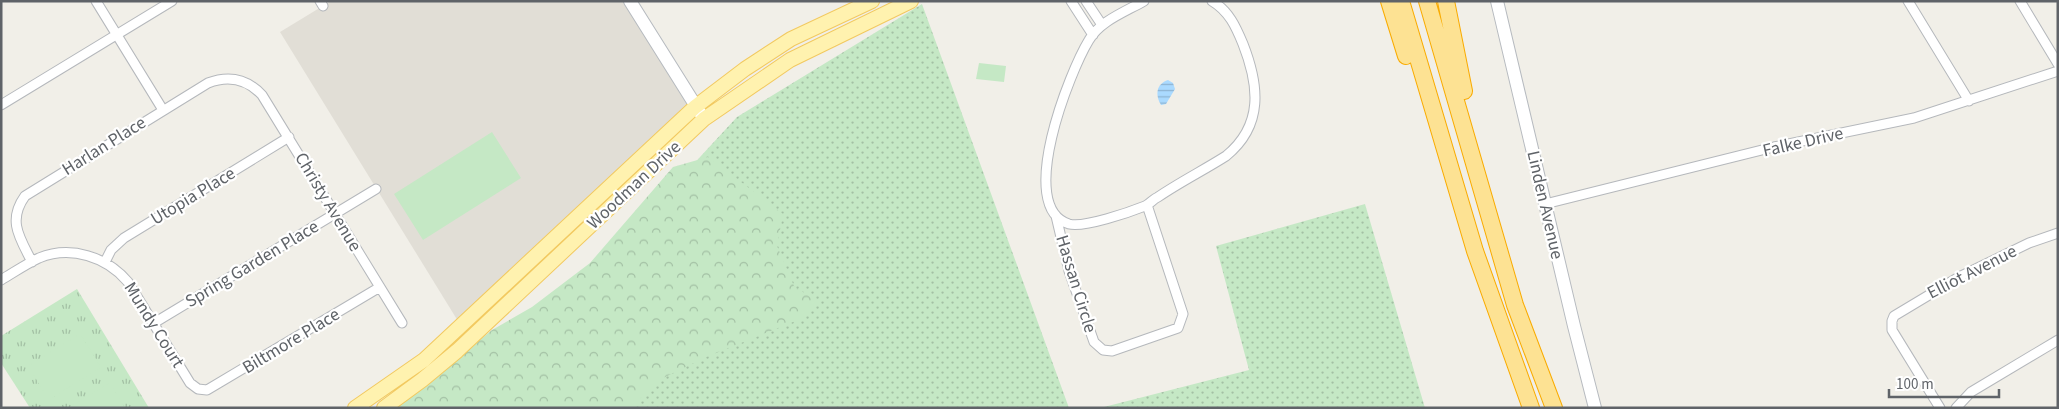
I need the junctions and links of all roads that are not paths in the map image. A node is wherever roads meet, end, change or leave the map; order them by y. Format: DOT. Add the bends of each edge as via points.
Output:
graph roads {
  1 [pos="96,1"];
  2 [pos="172,1"];
  3 [pos="630,1"];
  4 [pos="872,1"];
  5 [pos="911,1"];
  6 [pos="1071,1"];
  7 [pos="1086,1"];
  8 [pos="1144,1"];
  9 [pos="1212,1"];
  10 [pos="1389,1"];
  11 [pos="1401,1"];
  12 [pos="1428,1"];
  13 [pos="1446,1"];
  14 [pos="1497,1"];
  15 [pos="1908,1"];
  16 [pos="2020,1"];
  17 [pos="1102,25"];
  18 [pos="117,35"];
  19 [pos="1093,35"];
  20 [pos="2058,64"];
  21 [pos="2058,71"];
  22 [pos="250,84"];
  23 [pos="1969,101"];
  24 [pos="1,105"];
  25 [pos="695,106"];
  26 [pos="163,110"];
  27 [pos="704,119"];
  28 [pos="289,137"];
  29 [pos="1478,175"];
  30 [pos="376,189"];
  31 [pos="1545,204"];
  32 [pos="1147,205"];
  33 [pos="335,213"];
  34 [pos="1056,216"];
  35 [pos="2058,233"];
  36 [pos="1475,251"];
  37 [pos="32,262"];
  38 [pos="105,262"];
  39 [pos="1,280"];
  40 [pos="380,287"];
  41 [pos="154,323"];
  42 [pos="402,324"];
  43 [pos="2058,340"];
  44 [pos="201,390"];
  45 [pos="355,408"];
  46 [pos="384,408"];
  47 [pos="1531,408"];
  48 [pos="1554,408"];
  49 [pos="1595,408"];
  50 [pos="1940,408"];
  51 [pos="1956,408"];
  1 -- 18 [label="street"];
  2 -- 18 [label="street"];
  3 -- 25 [label="main road"];
  4 -- 25 [label="main road, Woodman Drive" via="791,39"];
  5 -- 27 [label="main road, Woodman Drive" via="790,60"];
  6 -- 19 [label="street"];
  7 -- 17 [label="street"];
  8 -- 17 [label="street"];
  9 -- 32 [label="street" via="1230,17 1248,56 1254,80 1253,117 1246,134 1234,149"];
  10 -- 36 [label="highway" via="1427,123"];
  11 -- 36 [label="highway"];
  12 -- 29 [label="highway"];
  13 -- 29 [label="highway"];
  14 -- 31 [label="main road, Linden Avenue"];
  15 -- 23 [label="street"];
  16 -- 20 [label="street"];
  17 -- 19 [label="street"];
  18 -- 24 [label="street"];
  18 -- 26 [label="street"];
  19 -- 34 [label="street" via="1068,86 1052,137 1046,195"];
  21 -- 23 [label="street, Falke Drive"];
  22 -- 26 [label="street, Harlan Place" via="233,78 216,80"];
  22 -- 28 [label="street, Christy Avenue" via="262,95"];
  23 -- 31 [label="street, Falke Drive" via="1914,118 1774,147"];
  25 -- 27 [label="main road"];
  25 -- 45 [label="main road, Woodman Drive" via="431,354"];
  26 -- 37 [label="street, Harlan Place" via="25,196 18,209 16,226"];
  27 -- 46 [label="main road, Woodman Drive" via="469,340"];
  28 -- 33 [label="street, Christy Avenue"];
  28 -- 38 [label="street, Utopia Place" via="124,238"];
  29 -- 48 [label="highway" via="1515,305"];
  30 -- 33 [label="street, Spring Garden Place"];
  31 -- 49 [label="main road, Linden Avenue"];
  32 -- 34 [label="street" via="1081,225 1067,223"];
  32 -- 34 [label="street, Hassan Circle" via="1183,314 1178,328 1112,351 1103,350 1094,342 1069,271"];
  33 -- 40 [label="street, Christy Avenue"];
  33 -- 41 [label="street, Spring Garden Place"];
  35 -- 50 [label="street, Elliot Avenue" via="2029,243 1959,277 1892,320 1892,330"];
  36 -- 47 [label="highway"];
  37 -- 38 [label="street" via="49,255 70,253"];
  37 -- 39 [label="street"];
  38 -- 41 [label="street, Mundy Court" via="128,282"];
  40 -- 42 [label="street, Christy Avenue"];
  40 -- 44 [label="street, Biltmore Place" via="212,389"];
  41 -- 44 [label="street, Mundy Court" via="190,383"];
  43 -- 51 [label="street" via="1971,392"];
}
